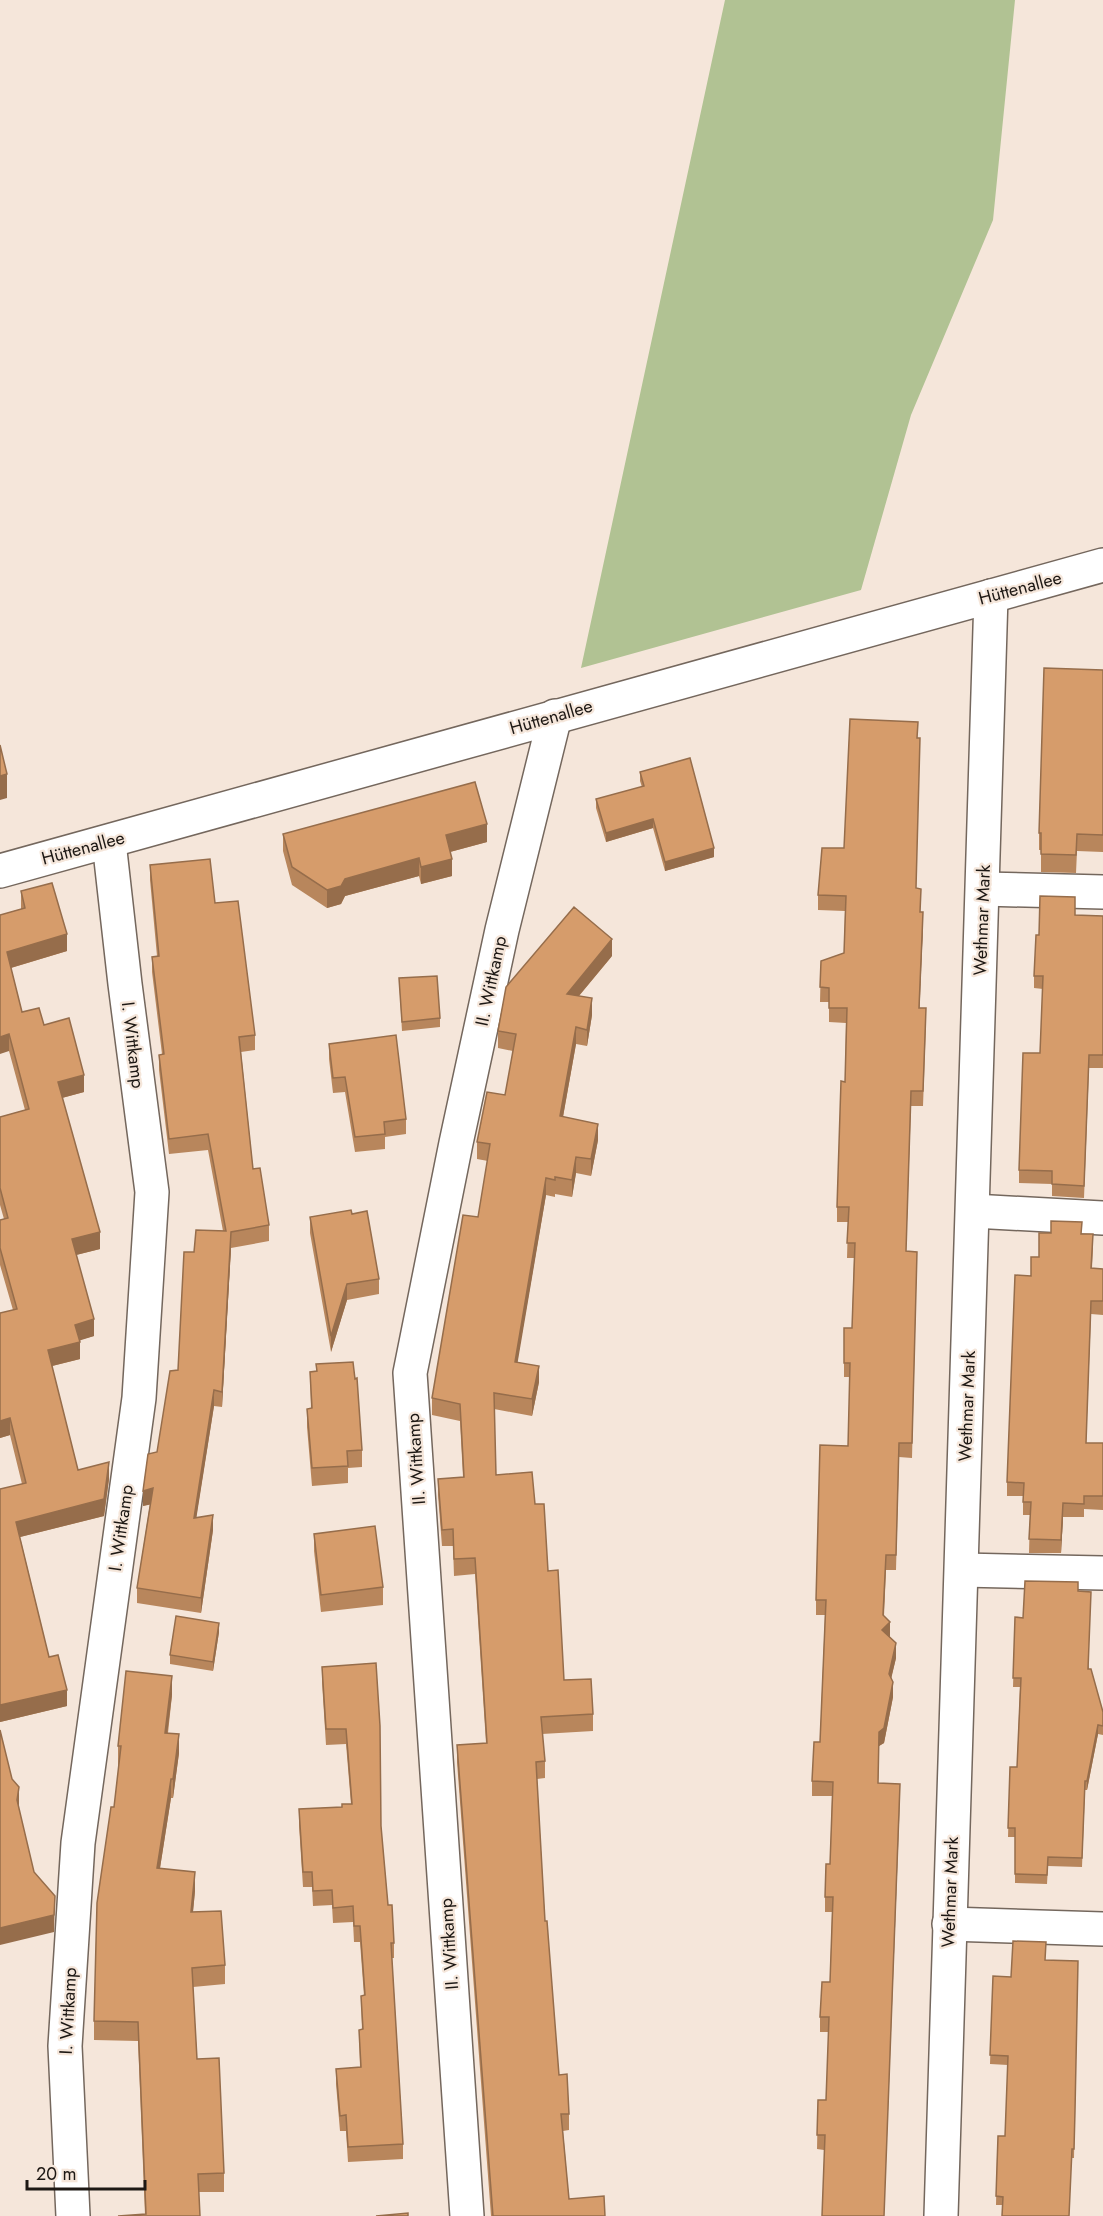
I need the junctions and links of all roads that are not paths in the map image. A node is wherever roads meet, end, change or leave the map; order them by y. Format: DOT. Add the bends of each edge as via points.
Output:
graph roads {
  1 [pos="1103,565"];
  2 [pos="991,596"];
  3 [pos="555,716"];
  4 [pos="109,842"];
  5 [pos="0,871"];
  6 [pos="983,889"];
  7 [pos="1103,892"];
  8 [pos="973,1210"];
  9 [pos="1103,1218"];
  10 [pos="962,1570"];
  11 [pos="1103,1573"];
  12 [pos="949,1924"];
  13 [pos="1103,1929"];
  14 [pos="73,2216"];
  15 [pos="467,2216"];
  16 [pos="941,2216"];
  1 -- 2 [label="street, Hüttenallee"];
  2 -- 3 [label="street, Hüttenallee"];
  2 -- 6 [label="street, Wethmar Mark"];
  3 -- 4 [label="street, Hüttenallee"];
  3 -- 15 [label="street, II. Wittkamp" via="502,930 410,1372"];
  4 -- 5 [label="street, Hüttenallee"];
  4 -- 14 [label="street, I. Wittkamp" via="152,1192 139,1398 78,1843 65,2046"];
  6 -- 7 [label="street"];
  6 -- 8 [label="street, Wethmar Mark"];
  8 -- 9 [label="street"];
  8 -- 10 [label="street, Wethmar Mark"];
  10 -- 11 [label="street"];
  10 -- 12 [label="street, Wethmar Mark"];
  12 -- 13 [label="street"];
  12 -- 16 [label="street, Wethmar Mark"];
}
